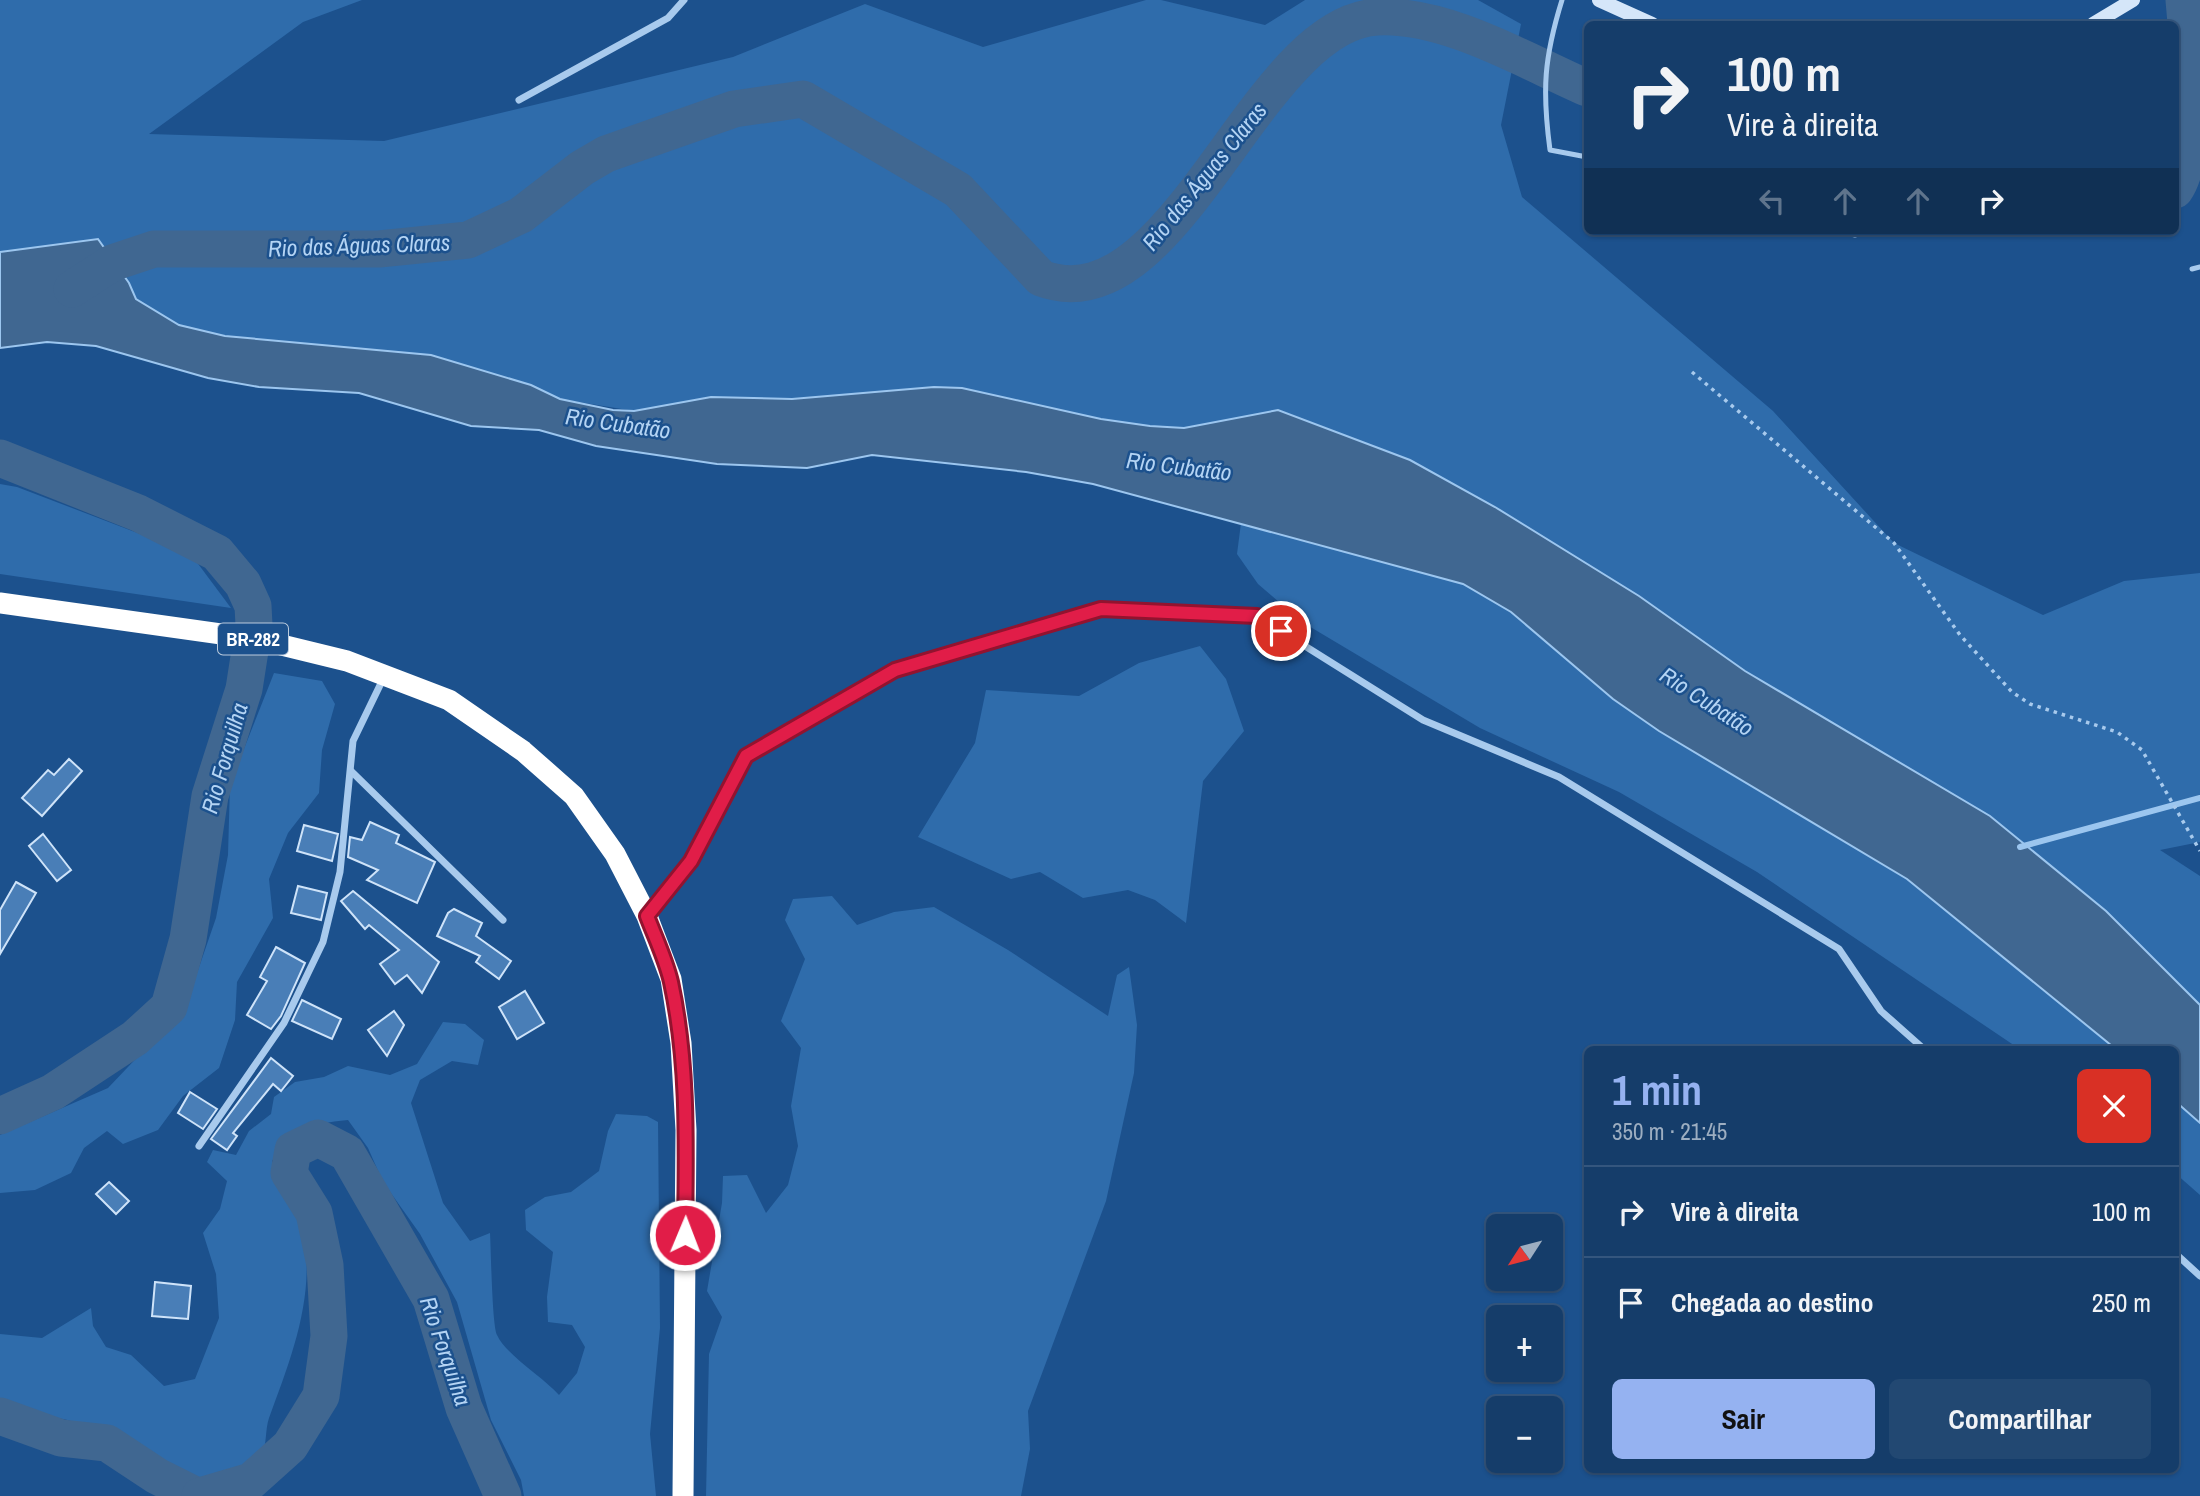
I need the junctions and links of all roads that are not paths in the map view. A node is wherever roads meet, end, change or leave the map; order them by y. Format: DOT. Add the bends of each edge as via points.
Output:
graph roads {
  1 [pos="684,0"];
  2 [pos="1562,0"];
  3 [pos="1599,0"];
  4 [pos="2133,0"];
  5 [pos="1645,21"];
  6 [pos="2098,21"];
  7 [pos="519,100"];
  8 [pos="1584,156"];
  9 [pos="2200,267"];
  10 [pos="2192,269"];
  11 [pos="0,603"];
  12 [pos="385,675"];
  13 [pos="351,771"];
  14 [pos="647,916"];
  15 [pos="503,920"];
  16 [pos="1920,1046"];
  17 [pos="199,1146"];
  18 [pos="2179,1257"];
  19 [pos="2200,1276"];
  20 [pos="683,1496"];
  1 -- 7 [label="street" via="668,18"];
  2 -- 8 [label="lane" via="1548,44 1543,98 1550,150"];
  3 -- 5 [label="street"];
  4 -- 6 [label="street"];
  9 -- 10 [label="lane"];
  11 -- 12 [label="highway, BR-282" via="270,642"];
  12 -- 13 [label="street" via="353,741"];
  12 -- 14 [label="highway, BR-282" via="449,700 523,751 573,796 615,854"];
  13 -- 15 [label="street"];
  13 -- 17 [label="street" via="341,872 323,942 284,1023"];
  14 -- 16 [label="street" via="691,861 746,756 895,670 1101,609 1257,616 1423,720 1559,777 1839,948 1881,1011"];
  14 -- 20 [label="highway, BR-282" via="670,979 681,1043 686,1130"];
  18 -- 19 [label="street"];
}
